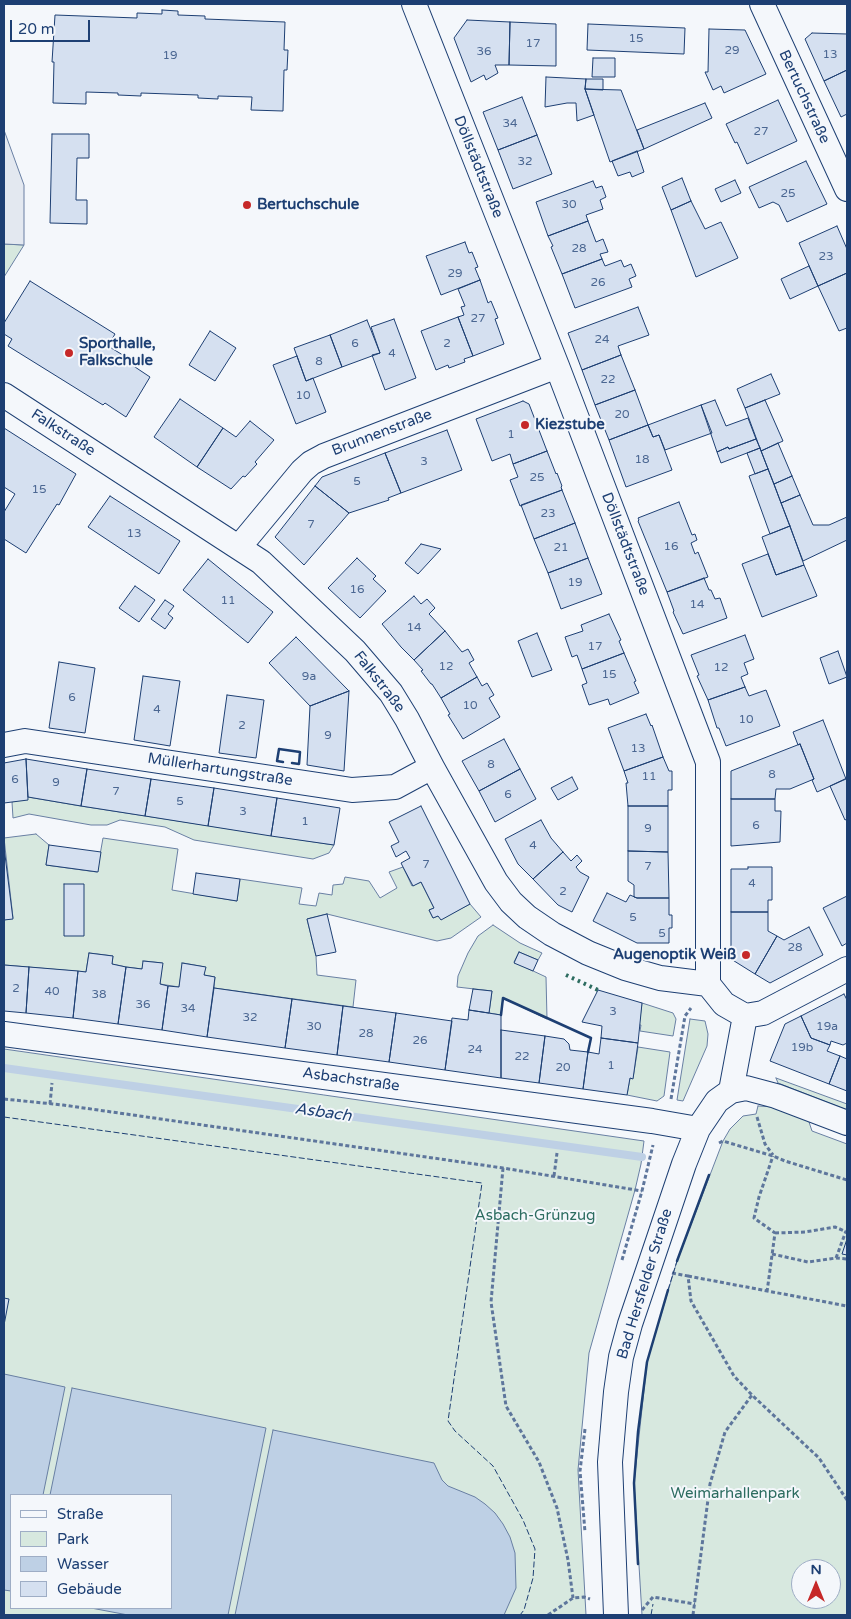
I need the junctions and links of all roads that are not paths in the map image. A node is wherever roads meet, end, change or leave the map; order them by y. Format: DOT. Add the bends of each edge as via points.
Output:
graph roads {
  1 [pos="414,4"];
  2 [pos="762,4"];
  3 [pos="847,189"];
  4 [pos="557,366"];
  5 [pos="4,395"];
  6 [pos="239,546"];
  7 [pos="4,744"];
  8 [pos="432,767"];
  9 [pos="847,969"];
  10 [pos="708,984"];
  11 [pos="745,1016"];
  12 [pos="4,1034"];
  13 [pos="731,1091"];
  14 [pos="847,1123"];
  15 [pos="698,1129"];
  16 [pos="616,1610"];
  1 -- 4 [label="street, Döllstädtstraße"];
  2 -- 3 [label="street, Bertuchstraße"];
  4 -- 6 [label="street, Brunnenstraße" via="324,456 302,471"];
  4 -- 10 [label="street, Döllstädtstraße" via="708,762"];
  5 -- 6 [label="street, Falkstraße"];
  6 -- 8 [label="street, Falkstraße" via="261,562 355,651 391,693"];
  7 -- 8 [label="street, Müllerhartungstraße" via="25,741 352,790 395,787"];
  8 -- 10 [label="street, Falkstraße" via="496,882 510,902 527,917 581,950 625,968 660,978"];
  9 -- 11 [label="street" via="763,1013"];
  10 -- 11 [label="street" via="724,1004"];
  11 -- 13 [label="street"];
  12 -- 15 [label="street, Asbachstraße"];
  13 -- 14 [label="street" via="759,1090"];
  13 -- 15 [label="street, Bad Hersfelder Straße" via="717,1101"];
  15 -- 16 [label="street, Bad Hersfelder Straße" via="621,1357 610,1462"];
}
